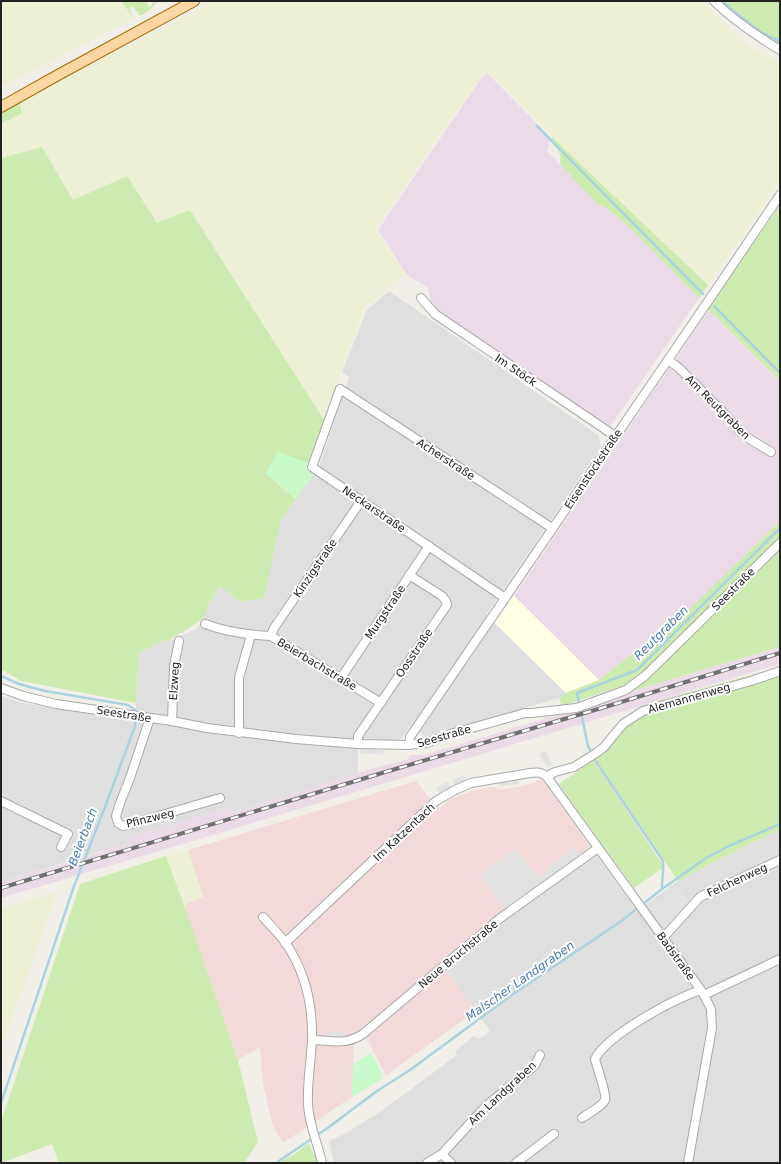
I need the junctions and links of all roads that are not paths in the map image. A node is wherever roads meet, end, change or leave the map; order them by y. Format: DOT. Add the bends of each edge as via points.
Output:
graph roads {
  1 [pos="194,1"];
  2 [pos="714,1"];
  3 [pos="780,50"];
  4 [pos="1,107"];
  5 [pos="780,195"];
  6 [pos="421,298"];
  7 [pos="668,360"];
  8 [pos="340,389"];
  9 [pos="615,436"];
  10 [pos="770,452"];
  11 [pos="361,501"];
  12 [pos="552,528"];
  13 [pos="780,543"];
  14 [pos="429,546"];
  15 [pos="410,575"];
  16 [pos="505,598"];
  17 [pos="204,624"];
  18 [pos="251,635"];
  19 [pos="271,636"];
  20 [pos="179,641"];
  21 [pos="780,671"];
  22 [pos="341,678"];
  23 [pos="1,688"];
  24 [pos="380,703"];
  25 [pos="150,718"];
  26 [pos="172,722"];
  27 [pos="239,733"];
  28 [pos="358,744"];
  29 [pos="408,745"];
  30 [pos="547,777"];
  31 [pos="220,798"];
  32 [pos="1,801"];
  33 [pos="61,847"];
  34 [pos="598,848"];
  35 [pos="780,860"];
  36 [pos="263,916"];
  37 [pos="663,938"];
  38 [pos="285,943"];
  39 [pos="780,959"];
  40 [pos="703,993"];
  41 [pos="312,1040"];
  42 [pos="540,1055"];
  43 [pos="582,1118"];
  44 [pos="554,1134"];
  45 [pos="442,1154"];
  46 [pos="322,1163"];
  47 [pos="427,1163"];
  48 [pos="451,1163"];
  49 [pos="516,1163"];
  50 [pos="688,1163"];
  1 -- 4 [label="main road"];
  2 -- 3 [label="street" via="750,32"];
  5 -- 7 [label="street, Eisenstockstraße"];
  6 -- 9 [label="street, Im Stöck" via="435,314"];
  7 -- 9 [label="street, Eisenstockstraße"];
  7 -- 10 [label="street, Am Reutgraben" via="679,368 740,431"];
  8 -- 11 [label="street, Neckarstraße" via="312,467"];
  8 -- 12 [label="street, Acherstraße"];
  9 -- 12 [label="street, Eisenstockstraße"];
  11 -- 14 [label="street, Neckarstraße"];
  11 -- 19 [label="street, Kinzigstraße"];
  12 -- 16 [label="street, Eisenstockstraße"];
  13 -- 29 [label="street, Seestraße" via="646,675 626,690 576,708 525,713 426,743"];
  14 -- 15 [label="street, Murgstraße"];
  14 -- 16 [label="street, Neckarstraße"];
  15 -- 22 [label="street, Murgstraße"];
  15 -- 24 [label="street, Oosstraße" via="442,596 447,604"];
  16 -- 29 [label="street, Eisenstockstraße" via="410,737"];
  17 -- 18 [label="street, Beierbachstraße"];
  18 -- 19 [label="street, Beierbachstraße"];
  18 -- 27 [label="street" via="239,678"];
  19 -- 22 [label="street, Beierbachstraße"];
  20 -- 26 [label="street, Elzweg" via="174,666"];
  21 -- 30 [label="street, Alemannenweg" via="643,711 623,724 596,753 574,767"];
  22 -- 24 [label="street, Beierbachstraße"];
  23 -- 25 [label="street, Seestraße" via="56,704"];
  24 -- 28 [label="street, Oosstraße" via="358,736"];
  25 -- 26 [label="street, Seestraße"];
  25 -- 31 [label="street, Pfinzweg" via="118,809 118,823 123,826"];
  26 -- 27 [label="street, Seestraße"];
  27 -- 28 [label="street, Seestraße"];
  28 -- 29 [label="street, Seestraße"];
  30 -- 34 [label="street, Badstraße"];
  30 -- 38 [label="street, Im Katzentach" via="541,773 534,773 471,783 436,801"];
  32 -- 33 [label="street" via="68,834"];
  34 -- 37 [label="street, Badstraße"];
  34 -- 41 [label="street, Neue Bruchstraße" via="499,919 363,1034 350,1041"];
  35 -- 37 [label="street, Felchenweg" via="700,898"];
  36 -- 38 [label="street"];
  37 -- 40 [label="street, Badstraße"];
  38 -- 41 [label="street" via="302,972 307,988"];
  39 -- 40 [label="street"];
  40 -- 43 [label="street" via="659,1009 613,1038 595,1060 605,1100"];
  40 -- 50 [label="street, Badstraße" via="711,1009 712,1028"];
  41 -- 46 [label="street" via="308,1103 312,1131"];
  42 -- 45 [label="street, Am Landgraben" via="535,1065 486,1106"];
  44 -- 49 [label="street"];
  45 -- 47 [label="street, Am Landgraben"];
  45 -- 48 [label="street"];
}
